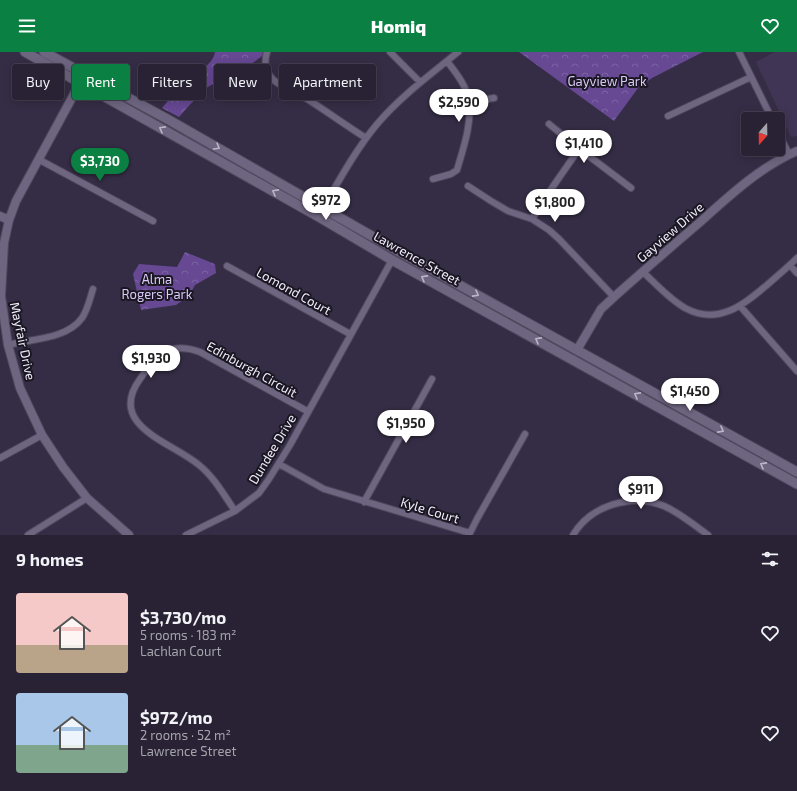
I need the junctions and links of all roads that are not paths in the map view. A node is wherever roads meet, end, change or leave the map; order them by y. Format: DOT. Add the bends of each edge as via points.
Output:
graph roads {
  1 [pos="25,52"];
  2 [pos="44,52"];
  3 [pos="267,52"];
  4 [pos="390,52"];
  5 [pos="458,52"];
  6 [pos="739,52"];
  7 [pos="447,61"];
  8 [pos="72,72"];
  9 [pos="72,74"];
  10 [pos="750,77"];
  11 [pos="420,82"];
  12 [pos="72,97"];
  13 [pos="494,98"];
  14 [pos="118,100"];
  15 [pos="127,100"];
  16 [pos="469,102"];
  17 [pos="768,112"];
  18 [pos="668,116"];
  19 [pos="549,124"];
  20 [pos="366,138"];
  21 [pos="785,146"];
  22 [pos="579,149"];
  23 [pos="797,151"];
  24 [pos="789,154"];
  25 [pos="38,158"];
  26 [pos="433,179"];
  27 [pos="468,186"];
  28 [pos="631,188"];
  29 [pos="324,208"];
  30 [pos="0,216"];
  31 [pos="319,217"];
  32 [pos="532,219"];
  33 [pos="9,220"];
  34 [pos="153,221"];
  35 [pos="398,250"];
  36 [pos="797,258"];
  37 [pos="392,260"];
  38 [pos="790,265"];
  39 [pos="227,266"];
  40 [pos="643,272"];
  41 [pos="797,273"];
  42 [pos="93,289"];
  43 [pos="1,296"];
  44 [pos="614,297"];
  45 [pos="740,306"];
  46 [pos="350,334"];
  47 [pos="8,345"];
  48 [pos="577,350"];
  49 [pos="573,359"];
  50 [pos="797,371"];
  51 [pos="432,379"];
  52 [pos="307,411"];
  53 [pos="525,434"];
  54 [pos="42,435"];
  55 [pos="0,458"];
  56 [pos="279,464"];
  57 [pos="797,472"];
  58 [pos="797,484"];
  59 [pos="87,498"];
  60 [pos="364,502"];
  61 [pos="235,511"];
  62 [pos="28,535"];
  63 [pos="129,535"];
  64 [pos="186,535"];
  65 [pos="573,535"];
  66 [pos="708,535"];
  1 -- 9 [label="main road, Lawrence Street"];
  2 -- 8 [label="main road, Lawrence Street"];
  3 -- 20 [label="street" via="266,69 277,82"];
  4 -- 11 [label="street"];
  5 -- 7 [label="street"];
  6 -- 10 [label="street"];
  7 -- 11 [label="street"];
  7 -- 16 [label="street" via="461,81"];
  10 -- 17 [label="street"];
  10 -- 18 [label="street"];
  11 -- 20 [label="street" via="392,108"];
  12 -- 25 [label="street, Mayfair Drive"];
  13 -- 16 [label="street"];
  31 -- 14 [label="main road, Lawrence Street, one-way"];
  15 -- 29 [label="main road, Lawrence Street, one-way" via="169,120"];
  16 -- 26 [label="street" via="468,122 456,170"];
  19 -- 22 [label="street"];
  20 -- 29 [label="street"];
  21 -- 24 [label="street"];
  22 -- 28 [label="street"];
  22 -- 32 [label="street"];
  23 -- 24 [label="street, Gayview Drive"];
  24 -- 40 [label="street, Gayview Drive" via="728,196"];
  25 -- 33 [label="street, Mayfair Drive"];
  25 -- 34 [label="street"];
  27 -- 32 [label="street" via="490,202"];
  29 -- 31 [label="main road"];
  29 -- 35 [label="main road, Lawrence Street"];
  30 -- 33 [label="street"];
  31 -- 37 [label="main road, Lawrence Street"];
  32 -- 44 [label="street" via="559,239"];
  33 -- 43 [label="street, Mayfair Drive" via="4,243"];
  35 -- 37 [label="main road"];
  35 -- 48 [label="main road, Lawrence Street, one-way"];
  36 -- 38 [label="street"];
  37 -- 46 [label="street, Dundee Drive"];
  49 -- 37 [label="main road, Lawrence Street, one-way"];
  38 -- 41 [label="street"];
  38 -- 45 [label="street"];
  39 -- 46 [label="street, Lomond Court"];
  40 -- 44 [label="street, Gayview Drive"];
  40 -- 45 [label="street" via="676,302 695,312 716,314"];
  42 -- 47 [label="street" via="84,314 72,328 54,335"];
  43 -- 47 [label="street, Mayfair Drive"];
  44 -- 48 [label="street, Gayview Drive" via="601,309"];
  45 -- 50 [label="street"];
  46 -- 52 [label="street, Dundee Drive"];
  47 -- 54 [label="street, Mayfair Drive" via="20,388"];
  48 -- 49 [label="main road"];
  48 -- 57 [label="main road, Lawrence Street, one-way"];
  58 -- 49 [label="main road, Lawrence Street, one-way"];
  51 -- 60 [label="street"];
  52 -- 56 [label="street, Dundee Drive"];
  52 -- 61 [label="street, Edinburgh Circuit" via="190,348 168,350 155,359 147,369 131,395 131,407 136,420 146,432 181,452 211,476"];
  53 -- 60 [label="street, Kyle Court" via="470,533"];
  54 -- 55 [label="street"];
  54 -- 59 [label="street, Mayfair Drive"];
  56 -- 60 [label="street, Kyle Court" via="324,489"];
  56 -- 61 [label="street, Dundee Drive" via="259,493"];
  59 -- 62 [label="street"];
  59 -- 63 [label="street, Mayfair Drive"];
  61 -- 64 [label="street, Dundee Drive"];
  65 -- 66 [label="street" via="596,511 616,504 637,501 664,506"];
}
